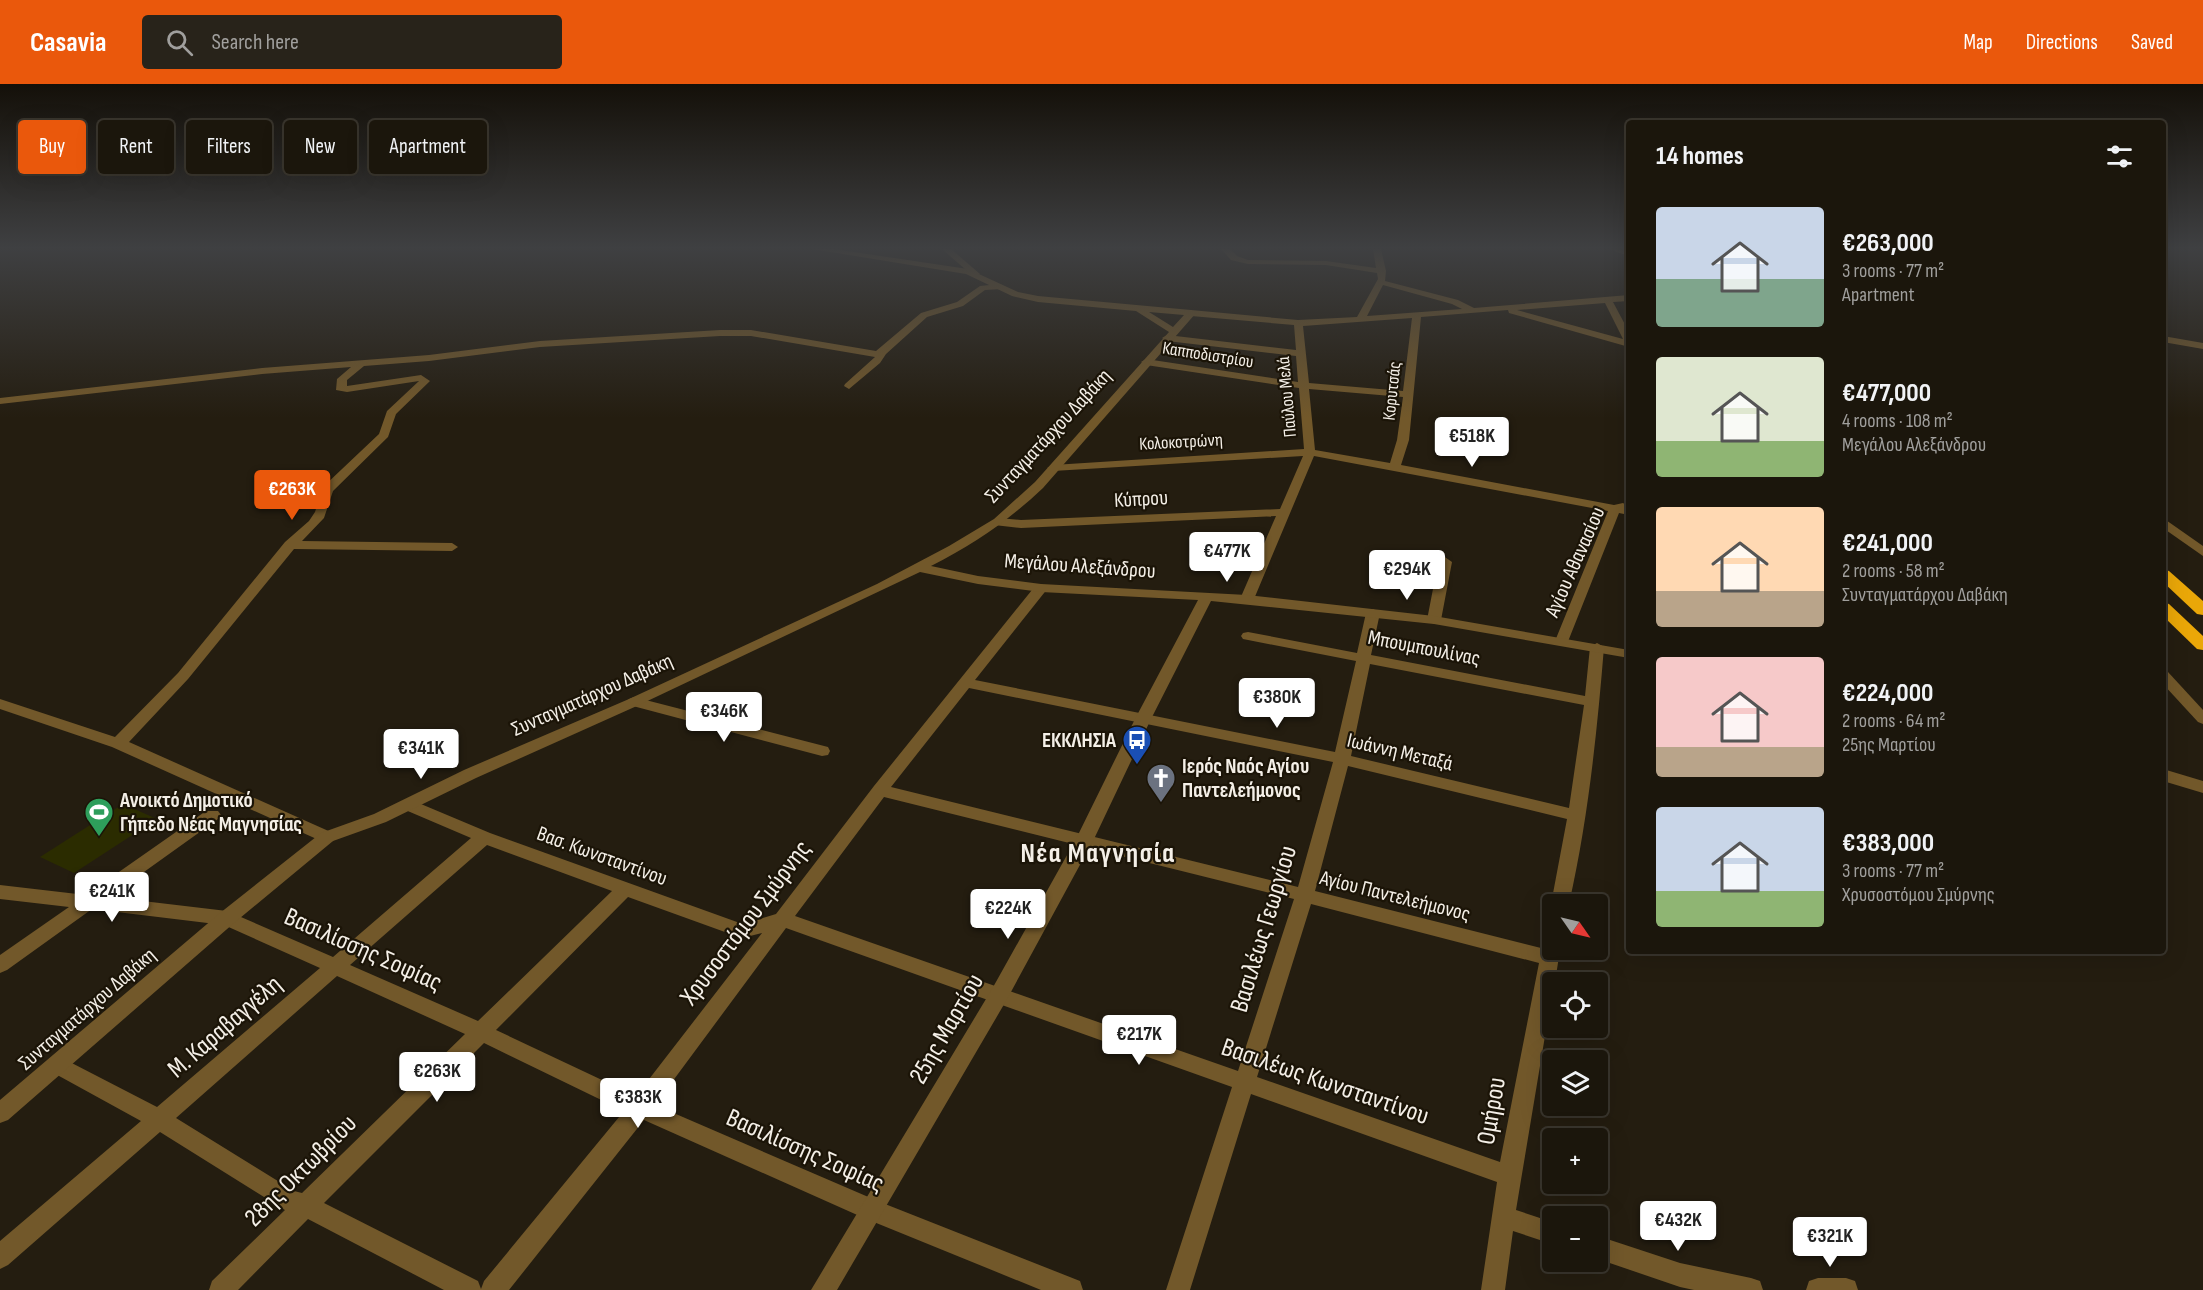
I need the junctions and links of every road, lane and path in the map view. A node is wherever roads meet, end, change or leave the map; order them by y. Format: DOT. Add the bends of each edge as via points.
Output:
graph roads {
  1 [pos="956,305"];
  2 [pos="1107,305"];
  3 [pos="1368,305"];
  4 [pos="1462,305"];
  5 [pos="1537,305"];
  6 [pos="1611,305"];
  7 [pos="1137,308"];
  8 [pos="1501,308"];
  9 [pos="1474,311"];
  10 [pos="1191,313"];
  11 [pos="1417,315"];
  12 [pos="1360,320"];
  13 [pos="1298,322"];
  14 [pos="1170,334"];
  15 [pos="1626,336"];
  16 [pos="2166,340"];
  17 [pos="1626,341"];
  18 [pos="2203,346"];
  19 [pos="882,352"];
  20 [pos="1301,354"];
  21 [pos="1146,362"];
  22 [pos="362,363"];
  23 [pos="849,386"];
  24 [pos="1304,386"];
  25 [pos="1408,394"];
  26 [pos="0,401"];
  27 [pos="1310,453"];
  28 [pos="1053,468"];
  29 [pos="1394,470"];
  30 [pos="1615,508"];
  31 [pos="1626,509"];
  32 [pos="1286,512"];
  33 [pos="998,522"];
  34 [pos="2166,524"];
  35 [pos="290,545"];
  36 [pos="452,547"];
  37 [pos="2201,548"];
  38 [pos="1442,559"];
  39 [pos="920,568"];
  40 [pos="2166,577"];
  41 [pos="1041,588"];
  42 [pos="1206,598"];
  43 [pos="1247,599"];
  44 [pos="2166,610"];
  45 [pos="2203,610"];
  46 [pos="1373,613"];
  47 [pos="1434,620"];
  48 [pos="1248,636"];
  49 [pos="1562,641"];
  50 [pos="2203,645"];
  51 [pos="1597,647"];
  52 [pos="1626,653"];
  53 [pos="1364,658"];
  54 [pos="2166,678"];
  55 [pos="966,683"];
  56 [pos="2166,693"];
  57 [pos="2187,701"];
  58 [pos="634,702"];
  59 [pos="1593,702"];
  60 [pos="0,704"];
  61 [pos="1143,719"];
  62 [pos="2203,719"];
  63 [pos="118,743"];
  64 [pos="822,751"];
  65 [pos="1342,759"];
  66 [pos="2166,776"];
  67 [pos="2203,788"];
  68 [pos="880,790"];
  69 [pos="409,805"];
  70 [pos="212,815"];
  71 [pos="1577,816"];
  72 [pos="327,837"];
  73 [pos="484,837"];
  74 [pos="1085,839"];
  75 [pos="625,889"];
  76 [pos="0,892"];
  77 [pos="1562,894"];
  78 [pos="1305,896"];
  79 [pos="89,902"];
  80 [pos="227,918"];
  81 [pos="782,919"];
  82 [pos="1542,948"];
  83 [pos="1549,960"];
  84 [pos="0,965"];
  85 [pos="335,966"];
  86 [pos="999,996"];
  87 [pos="481,1032"];
  88 [pos="57,1065"];
  89 [pos="1244,1082"];
  90 [pos="640,1108"];
  91 [pos="0,1113"];
  92 [pos="160,1120"];
  93 [pos="1509,1176"];
  94 [pos="304,1205"];
  95 [pos="872,1210"];
  96 [pos="1503,1217"];
  97 [pos="1542,1230"];
  98 [pos="1608,1251"];
  99 [pos="0,1257"];
  100 [pos="221,1290"];
  101 [pos="469,1290"];
  102 [pos="492,1290"];
  103 [pos="823,1290"];
  104 [pos="1071,1290"];
  105 [pos="1179,1290"];
  106 [pos="1493,1290"];
  107 [pos="1751,1290"];
  108 [pos="1818,1290"];
  109 [pos="1846,1290"];
  1 -- 19 [label="street" via="924,315"];
  2 -- 7 [label="street"];
  3 -- 12 [label="street"];
  4 -- 9 [label="street"];
  5 -- 8 [label="street"];
  6 -- 15 [label="street"];
  7 -- 10 [label="street"];
  7 -- 14 [label="street"];
  8 -- 9 [label="street"];
  8 -- 17 [label="street"];
  9 -- 11 [label="street"];
  10 -- 13 [label="street"];
  10 -- 14 [label="street, Συνταγματάρχου Δαβάκη"];
  11 -- 12 [label="street"];
  11 -- 25 [label="street, Κορυτσάς"];
  12 -- 13 [label="street"];
  13 -- 20 [label="street, Παύλου Μελά"];
  14 -- 20 [label="street"];
  14 -- 21 [label="street, Συνταγματάρχου Δαβάκη"];
  16 -- 18 [label="street"];
  19 -- 22 [label="street" via="850,351 743,332 540,344"];
  19 -- 23 [label="street" via="870,369"];
  20 -- 24 [label="street, Παύλου Μελά"];
  21 -- 24 [label="street, Καπποδιστρίου"];
  21 -- 28 [label="street, Συνταγματάρχου Δαβάκη"];
  22 -- 26 [label="street"];
  22 -- 35 [label="street" via="342,379 340,388 406,378 425,381 391,414 384,435 327,490 322,511"];
  24 -- 25 [label="street, Καπποδιστρίου"];
  24 -- 27 [label="street, Παύλου Μελά"];
  25 -- 29 [label="street, Κορυτσάς" via="1403,440"];
  27 -- 28 [label="street, Κολοκοτρώνη"];
  27 -- 29 [label="street, Κολοκοτρώνη"];
  27 -- 32 [label="street, Παύλου Μελά"];
  28 -- 33 [label="street, Συνταγματάρχου Δαβάκη"];
  29 -- 30 [label="street, Κολοκοτρώνη"];
  30 -- 31 [label="street, Αγίου Αθανασίου"];
  30 -- 49 [label="street, Αγίου Αθανασίου"];
  32 -- 33 [label="street, Κύπρου"];
  32 -- 43 [label="street, Παύλου Μελά"];
  33 -- 39 [label="street, Συνταγματάρχου Δαβάκη"];
  34 -- 37 [label="street"];
  35 -- 36 [label="street"];
  35 -- 63 [label="street" via="171,690"];
  38 -- 47 [label="street" via="1445,562"];
  39 -- 41 [label="street, Μεγάλου Αλεξάνδρου"];
  39 -- 58 [label="street, Συνταγματάρχου Δαβάκη"];
  40 -- 45 [label="highway"];
  41 -- 42 [label="street, Μεγάλου Αλεξάνδρου"];
  41 -- 55 [label="street, Χρυσοστόμου Σμύρνης"];
  42 -- 43 [label="street, Μεγάλου Αλεξάνδρου"];
  42 -- 61 [label="street, 25ης Μαρτίου"];
  43 -- 46 [label="street, Μεγάλου Αλεξάνδρου"];
  44 -- 50 [label="highway"];
  46 -- 47 [label="street, Μεγάλου Αλεξάνδρου"];
  46 -- 53 [label="street, Βασιλέως Γεωργίου"];
  47 -- 49 [label="street, Μεγάλου Αλεξάνδρου"];
  48 -- 53 [label="street, Μπουμπουλίνας"];
  49 -- 51 [label="street, Μεγάλου Αλεξάνδρου"];
  51 -- 52 [label="street, Μεγάλου Αλεξάνδρου"];
  51 -- 59 [label="street"];
  53 -- 59 [label="street, Μπουμπουλίνας"];
  53 -- 65 [label="street, Βασιλέως Γεωργίου"];
  54 -- 57 [label="street"];
  55 -- 61 [label="street, Ιωάννη Μεταξά"];
  55 -- 68 [label="street, Χρυσοστόμου Σμύρνης"];
  56 -- 57 [label="street"];
  57 -- 62 [label="street"];
  58 -- 64 [label="street"];
  58 -- 69 [label="street, Συνταγματάρχου Δαβάκη"];
  59 -- 71 [label="street"];
  60 -- 63 [label="street"];
  61 -- 65 [label="street, Ιωάννη Μεταξά"];
  61 -- 74 [label="street, 25ης Μαρτίου"];
  63 -- 72 [label="street"];
  65 -- 71 [label="street, Ιωάννη Μεταξά"];
  65 -- 78 [label="street, Βασιλέως Γεωργίου"];
  66 -- 67 [label="street"];
  68 -- 74 [label="street, Αγίου Παντελεήμονος"];
  68 -- 81 [label="street, Χρυσοστόμου Σμύρνης"];
  69 -- 72 [label="street, Συνταγματάρχου Δαβάκη"];
  69 -- 73 [label="street, Βασ. Κωνσταντίνου"];
  70 -- 79 [label="street"];
  71 -- 77 [label="street"];
  72 -- 80 [label="street, Συνταγματάρχου Δαβάκη"];
  73 -- 75 [label="street, Βασ. Κωνσταντίνου"];
  73 -- 85 [label="street, Μ. Καραβαγγέλη"];
  74 -- 78 [label="street, Αγίου Παντελεήμονος"];
  74 -- 86 [label="street, 25ης Μαρτίου"];
  75 -- 81 [label="street, Βασ. Κωνσταντίνου" via="736,929"];
  75 -- 87 [label="street, 28ης Οκτωβρίου"];
  76 -- 79 [label="street, Βασιλίσσης Σοφίας"];
  78 -- 82 [label="street, Αγίου Παντελεήμονος"];
  78 -- 89 [label="street, Βασιλέως Γεωργίου"];
  79 -- 80 [label="street, Βασιλίσσης Σοφίας"];
  79 -- 84 [label="street"];
  80 -- 85 [label="street, Βασιλίσσης Σοφίας"];
  80 -- 88 [label="street, Συνταγματάρχου Δαβάκη"];
  81 -- 86 [label="street, Βασιλέως Κωνσταντίνου"];
  81 -- 90 [label="street, Χρυσοστόμου Σμύρνης"];
  83 -- 93 [label="street, Ομήρου"];
  85 -- 87 [label="street, Βασιλίσσης Σοφίας"];
  85 -- 92 [label="street, Μ. Καραβαγγέλη"];
  86 -- 89 [label="street, Βασιλέως Κωνσταντίνου"];
  86 -- 95 [label="street, 25ης Μαρτίου"];
  87 -- 90 [label="street, Βασιλίσσης Σοφίας"];
  87 -- 94 [label="street, 28ης Οκτωβρίου"];
  88 -- 91 [label="street, Συνταγματάρχου Δαβάκη"];
  88 -- 92 [label="street"];
  89 -- 93 [label="street, Βασιλέως Κωνσταντίνου"];
  89 -- 105 [label="street, Βασιλέως Γεωργίου"];
  90 -- 95 [label="street, Βασιλίσσης Σοφίας"];
  90 -- 102 [label="street, Χρυσοστόμου Σμύρνης"];
  92 -- 94 [label="street" via="288,1200"];
  92 -- 99 [label="street, Μ. Καραβαγγέλη"];
  93 -- 96 [label="street, Ομήρου"];
  94 -- 100 [label="street, 28ης Οκτωβρίου"];
  94 -- 101 [label="street"];
  95 -- 103 [label="street, 25ης Μαρτίου"];
  95 -- 104 [label="street, Βασιλίσσης Σοφίας"];
  96 -- 97 [label="street"];
  96 -- 106 [label="street, Ομήρου"];
  98 -- 107 [label="street" via="1680,1275"];
  108 -- 109 [label="street"];
}
